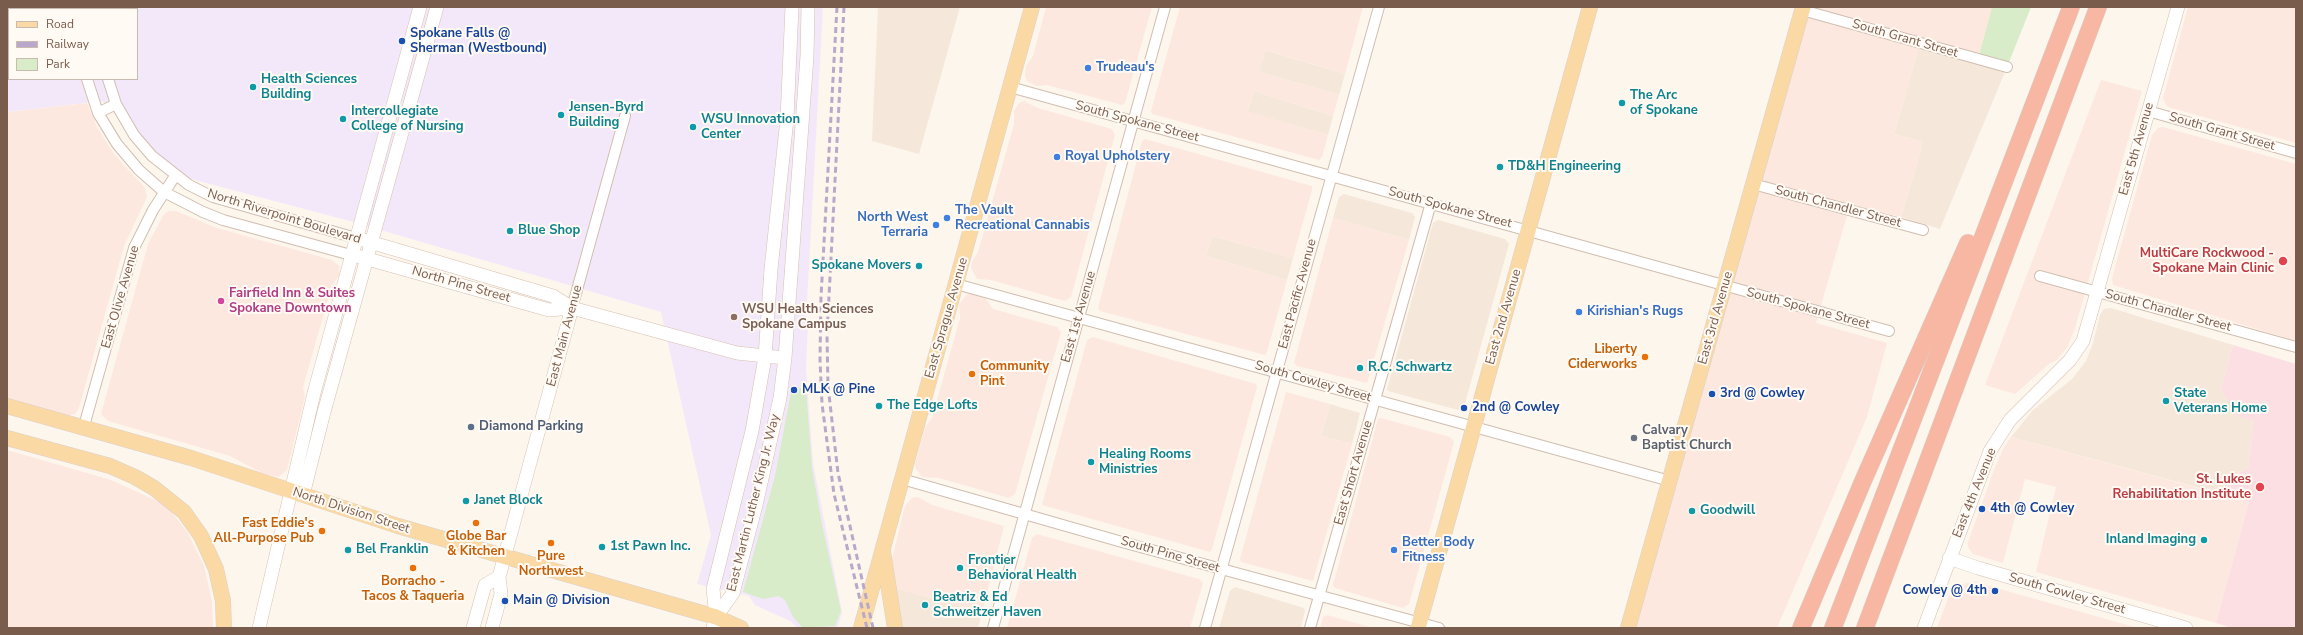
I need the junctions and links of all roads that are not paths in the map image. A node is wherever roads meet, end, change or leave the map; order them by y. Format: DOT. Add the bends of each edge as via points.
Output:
graph roads {
  1 [pos="420,7"];
  2 [pos="437,7"];
  3 [pos="792,7"];
  4 [pos="808,7"];
  5 [pos="1032,7"];
  6 [pos="1165,7"];
  7 [pos="1379,7"];
  8 [pos="1590,7"];
  9 [pos="2071,7"];
  10 [pos="2098,7"];
  11 [pos="2178,7"];
  12 [pos="1803,8"];
  13 [pos="2057,43"];
  14 [pos="2007,67"];
  15 [pos="87,80"];
  16 [pos="108,80"];
  17 [pos="1010,87"];
  18 [pos="116,104"];
  19 [pos="2148,111"];
  20 [pos="98,113"];
  21 [pos="624,116"];
  22 [pos="1133,121"];
  23 [pos="2296,153"];
  24 [pos="1330,175"];
  25 [pos="175,176"];
  26 [pos="1753,184"];
  27 [pos="164,192"];
  28 [pos="1431,203"];
  29 [pos="1528,230"];
  30 [pos="1922,230"];
  31 [pos="356,238"];
  32 [pos="370,242"];
  33 [pos="351,255"];
  34 [pos="366,258"];
  35 [pos="2040,276"];
  36 [pos="956,284"];
  37 [pos="1725,286"];
  38 [pos="2098,292"];
  39 [pos="572,308"];
  40 [pos="1079,317"];
  41 [pos="1889,331"];
  42 [pos="2296,348"];
  43 [pos="765,357"];
  44 [pos="785,358"];
  45 [pos="1278,372"];
  46 [pos="1375,399"];
  47 [pos="7,406"];
  48 [pos="84,426"];
  49 [pos="1473,427"];
  50 [pos="7,438"];
  51 [pos="902,478"];
  52 [pos="1670,481"];
  53 [pos="1921,483"];
  54 [pos="297,493"];
  55 [pos="1025,512"];
  56 [pos="882,547"];
  57 [pos="505,556"];
  58 [pos="1949,558"];
  59 [pos="1222,569"];
  60 [pos="499,577"];
  61 [pos="1319,596"];
  62 [pos="865,610"];
  63 [pos="715,623"];
  64 [pos="1418,625"];
  65 [pos="224,628"];
  66 [pos="259,628"];
  67 [pos="472,628"];
  68 [pos="492,628"];
  69 [pos="742,628"];
  70 [pos="852,628"];
  71 [pos="861,628"];
  72 [pos="895,628"];
  73 [pos="993,628"];
  74 [pos="1205,628"];
  75 [pos="1310,628"];
  76 [pos="1439,628"];
  77 [pos="1628,628"];
  78 [pos="1801,628"];
  79 [pos="1833,628"];
  80 [pos="1865,628"];
  81 [pos="1874,628"];
  82 [pos="1924,628"];
  83 [pos="2186,628"];
  1 -- 31 [label="street"];
  2 -- 32 [label="street"];
  3 -- 43 [label="street, East Martin Luther King Jr. Way" via="787,119 771,270"];
  4 -- 44 [label="street, East Martin Luther King Jr. Way" via="807,56"];
  5 -- 17 [label="main road, East Sprague Avenue"];
  6 -- 22 [label="street, East 1st Avenue"];
  7 -- 24 [label="street, East Pacific Avenue"];
  8 -- 29 [label="main road, East 2nd Avenue"];
  9 -- 13 [label="highway"];
  10 -- 53 [label="highway"];
  11 -- 19 [label="street, East 5th Avenue"];
  12 -- 14 [label="street, South Grant Street"];
  12 -- 26 [label="main road, East 3rd Avenue"];
  13 -- 78 [label="highway" via="1863,481"];
  13 -- 79 [label="highway"];
  15 -- 20 [label="street, North Riverpoint Boulevard"];
  16 -- 18 [label="street, North Riverpoint Boulevard"];
  17 -- 22 [label="street, South Spokane Street"];
  17 -- 36 [label="main road, East Sprague Avenue"];
  18 -- 20 [label="street"];
  18 -- 25 [label="street, North Riverpoint Boulevard" via="142,145"];
  19 -- 23 [label="street, South Grant Street"];
  19 -- 38 [label="street, East 5th Avenue"];
  20 -- 27 [label="street, North Riverpoint Boulevard" via="130,161"];
  21 -- 39 [label="street, East Main Avenue"];
  22 -- 24 [label="street, South Spokane Street"];
  22 -- 40 [label="street, East 1st Avenue"];
  24 -- 28 [label="street, South Spokane Street"];
  24 -- 45 [label="street, East Pacific Avenue"];
  25 -- 27 [label="street, East Olive Avenue"];
  25 -- 31 [label="street, North Riverpoint Boulevard" via="213,197"];
  26 -- 30 [label="street, South Chandler Street"];
  26 -- 37 [label="main road, East 3rd Avenue"];
  27 -- 33 [label="street, North Riverpoint Boulevard" via="224,220"];
  27 -- 48 [label="street, East Olive Avenue" via="134,248"];
  28 -- 29 [label="street, South Spokane Street"];
  28 -- 46 [label="street, East Short Avenue"];
  29 -- 37 [label="street, South Spokane Street"];
  29 -- 49 [label="main road, East 2nd Avenue"];
  31 -- 32 [label="street, North Riverpoint Boulevard"];
  31 -- 33 [label="street"];
  32 -- 34 [label="street"];
  32 -- 39 [label="street, North Pine Street" via="553,296"];
  33 -- 34 [label="street, North Pine Street"];
  33 -- 54 [label="street"];
  34 -- 39 [label="street, North Pine Street" via="550,310"];
  34 -- 54 [label="street"];
  35 -- 38 [label="street, South Chandler Street"];
  36 -- 40 [label="street, South Cowley Street"];
  36 -- 51 [label="main road, East Sprague Avenue"];
  37 -- 41 [label="street, South Spokane Street"];
  37 -- 52 [label="main road, East 3rd Avenue"];
  38 -- 42 [label="street, South Chandler Street"];
  38 -- 58 [label="street, East 4th Avenue" via="2083,341 2070,360 2010,420 1990,450"];
  39 -- 43 [label="street, North Pine Street" via="737,353"];
  39 -- 57 [label="street, East Main Avenue"];
  40 -- 45 [label="street, South Cowley Street"];
  40 -- 55 [label="street, East 1st Avenue"];
  43 -- 44 [label="street, North Pine Street"];
  43 -- 63 [label="street, East Martin Luther King Jr. Way" via="752,431 713,589"];
  44 -- 63 [label="street, East Martin Luther King Jr. Way" via="772,435 735,586"];
  45 -- 46 [label="street, South Cowley Street"];
  45 -- 59 [label="street, East Pacific Avenue"];
  46 -- 49 [label="street, South Cowley Street"];
  46 -- 61 [label="street, East Short Avenue"];
  47 -- 48 [label="main road, North Division Street"];
  48 -- 54 [label="main road, North Division Street"];
  49 -- 52 [label="street, South Cowley Street"];
  49 -- 64 [label="main road, East 2nd Avenue"];
  50 -- 65 [label="main road" via="116,469 154,488 184,512 202,536 216,569 223,601"];
  51 -- 55 [label="street, South Pine Street"];
  51 -- 56 [label="main road, East Sprague Avenue"];
  52 -- 77 [label="main road, East 3rd Avenue"];
  53 -- 80 [label="highway"];
  53 -- 81 [label="highway"];
  54 -- 57 [label="main road, North Division Street" via="398,526"];
  54 -- 66 [label="street"];
  55 -- 59 [label="street, South Pine Street"];
  55 -- 73 [label="street, East 1st Avenue"];
  56 -- 62 [label="main road, East Sprague Avenue"];
  56 -- 72 [label="main road"];
  57 -- 60 [label="street, East Main Avenue"];
  57 -- 63 [label="main road, North Division Street"];
  58 -- 82 [label="street, East 4th Avenue"];
  58 -- 83 [label="street, South Cowley Street"];
  59 -- 61 [label="street, South Pine Street"];
  59 -- 74 [label="street, East Pacific Avenue"];
  60 -- 67 [label="street" via="485,585"];
  60 -- 68 [label="street, East Main Avenue" via="501,594"];
  61 -- 64 [label="street, South Pine Street"];
  61 -- 75 [label="street, East Short Avenue"];
  62 -- 70 [label="main road"];
  62 -- 71 [label="main road, East Sprague Avenue"];
  63 -- 69 [label="main road, North Division Street"];
  64 -- 76 [label="street, South Pine Street"];
}
